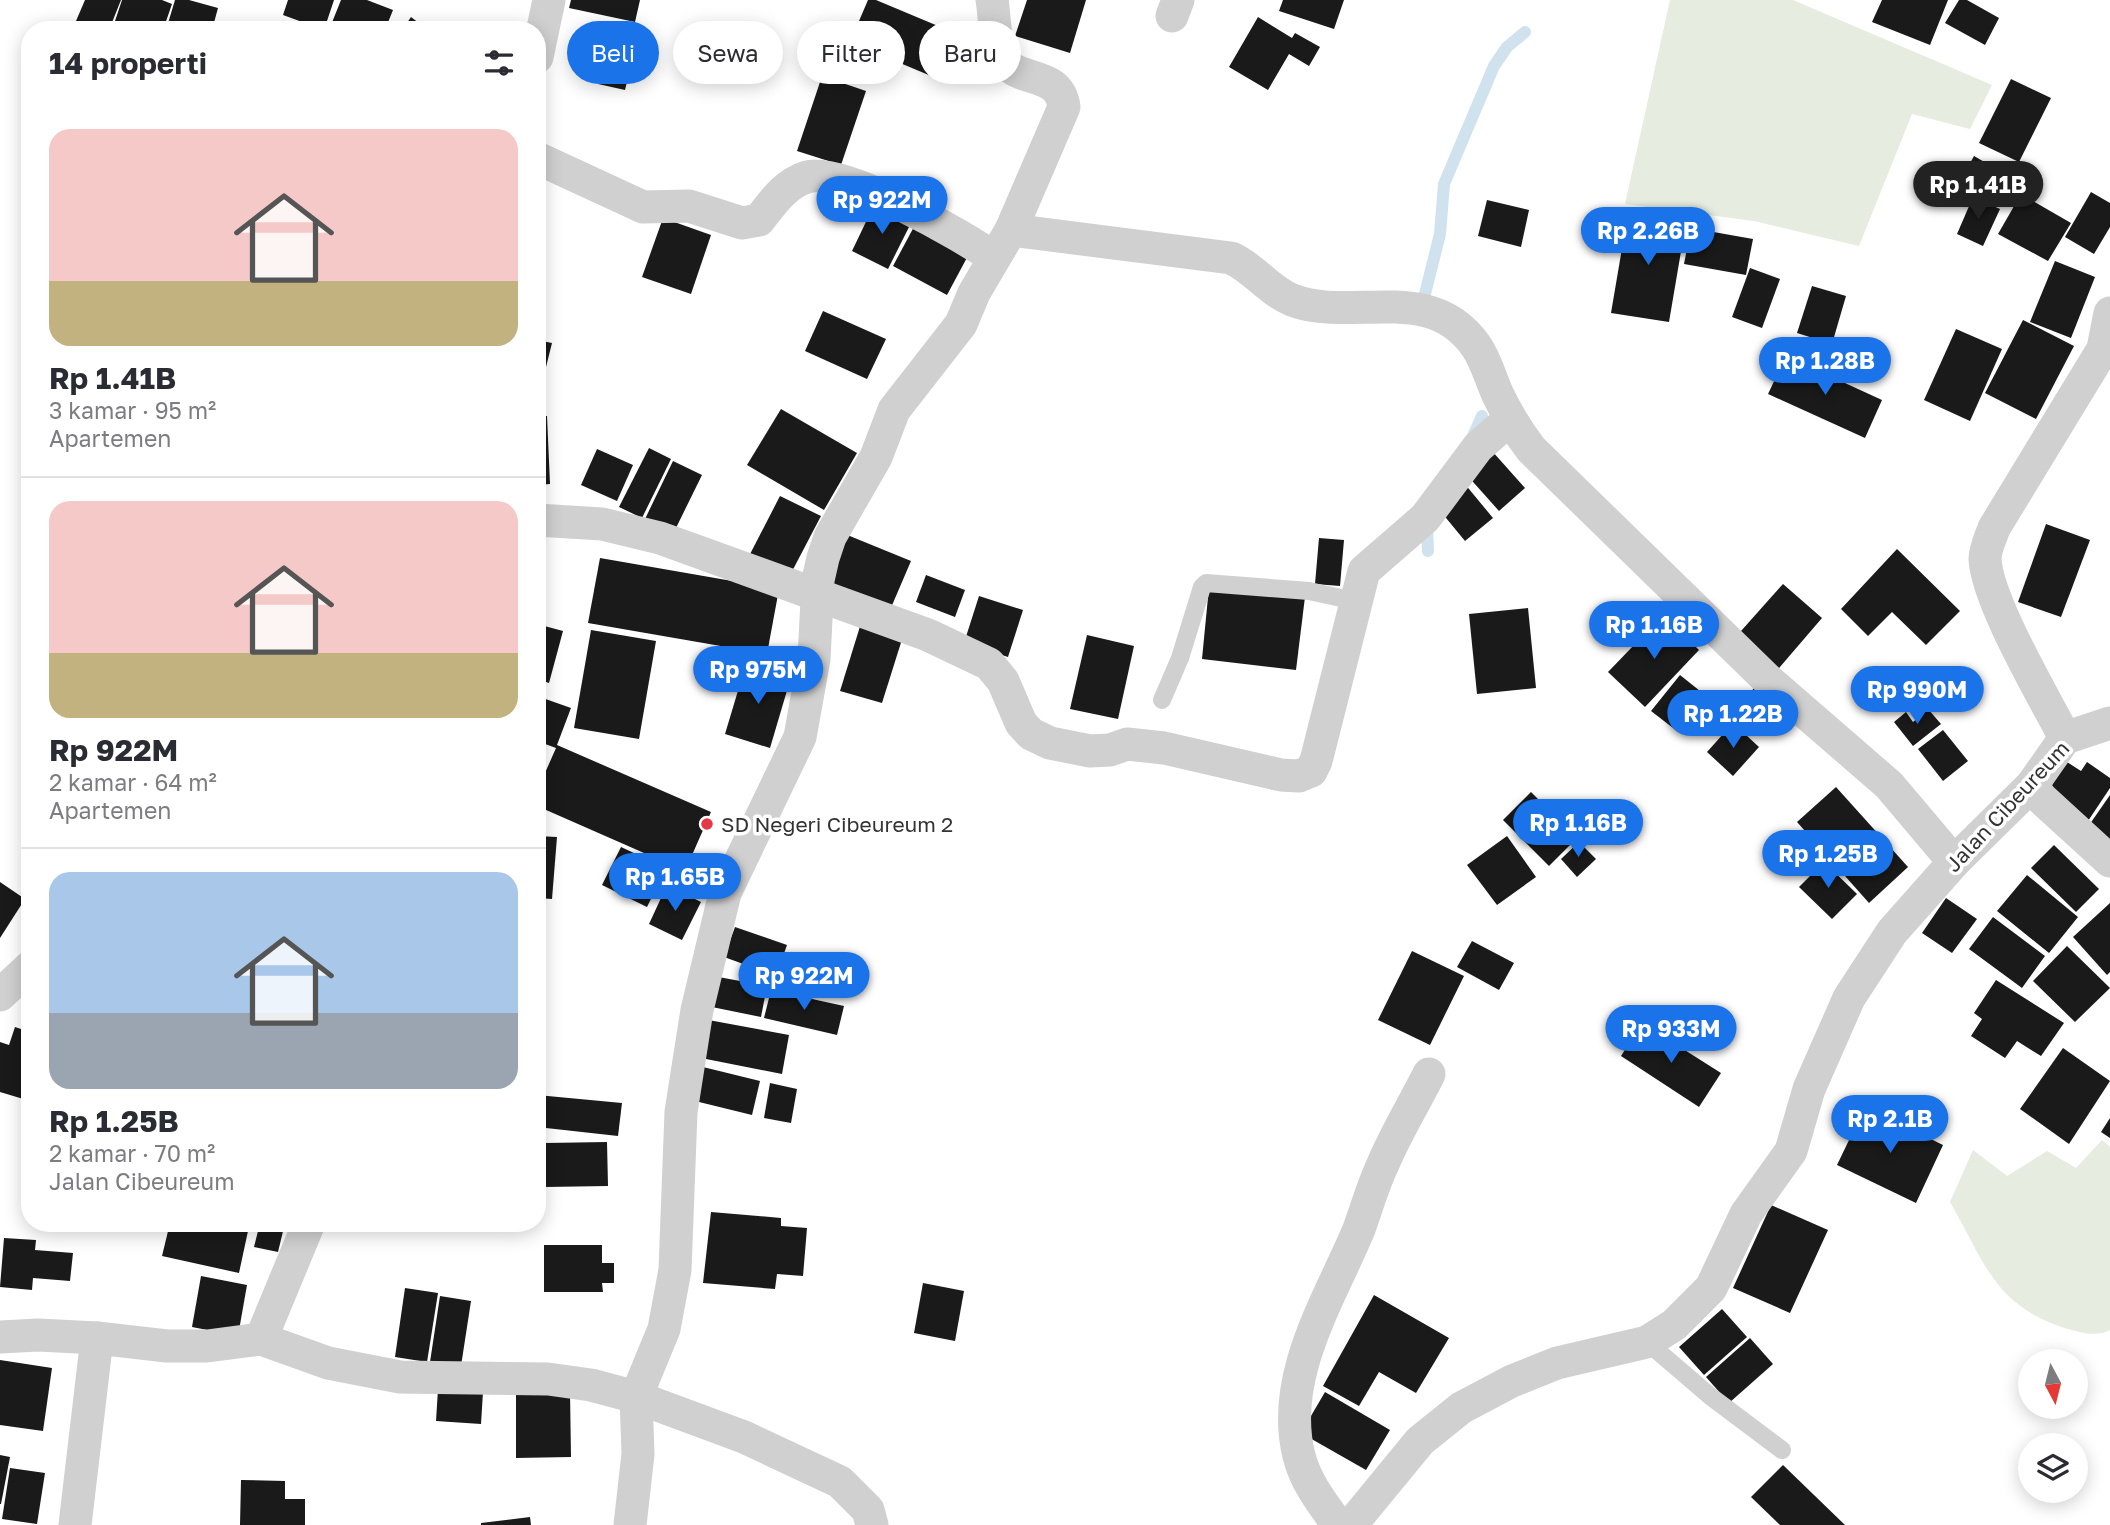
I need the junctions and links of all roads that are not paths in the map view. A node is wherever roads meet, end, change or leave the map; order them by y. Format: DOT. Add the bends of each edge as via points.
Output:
graph roads {
  1 [pos="549,0"];
  2 [pos="992,0"];
  3 [pos="545,21"];
  4 [pos="546,162"];
  5 [pos="1011,230"];
  6 [pos="993,258"];
  7 [pos="2110,313"];
  8 [pos="1510,419"];
  9 [pos="546,521"];
  10 [pos="817,593"];
  11 [pos="1355,601"];
  12 [pos="1162,700"];
  13 [pos="2110,723"];
  14 [pos="2065,738"];
  15 [pos="2032,785"];
  16 [pos="2110,861"];
  17 [pos="1954,862"];
  18 [pos="21,975"];
  19 [pos="0,995"];
  20 [pos="1429,1074"];
  21 [pos="305,1232"];
  22 [pos="0,1338"];
  23 [pos="97,1338"];
  24 [pos="261,1339"];
  25 [pos="1647,1342"];
  26 [pos="636,1397"];
  27 [pos="1782,1450"];
  28 [pos="75,1525"];
  29 [pos="630,1525"];
  30 [pos="872,1525"];
  31 [pos="1338,1525"];
  32 [pos="1351,1525"];
  1 -- 3 [label="street"];
  2 -- 5 [label="street" via="1002,59 1053,85 1064,107"];
  4 -- 6 [label="street" via="643,207 689,206 742,223 759,220 780,192 795,182 823,175 883,197 965,237"];
  5 -- 6 [label="street"];
  5 -- 8 [label="street" via="1231,258 1273,290 1310,304 1421,309 1441,317 1476,346"];
  6 -- 10 [label="street" via="961,324 894,410 876,457 830,537"];
  7 -- 14 [label="street" via="2103,349 1994,528 1985,555 1987,574 2009,626"];
  8 -- 11 [label="street" via="1478,447 1425,518 1364,571"];
  8 -- 17 [label="street" via="1531,449 1759,672 1889,785"];
  9 -- 10 [label="street" via="602,524 660,538"];
  10 -- 11 [label="street" via="981,658 1003,681 1021,723 1050,743 1090,751 1127,744 1164,748 1300,776 1311,771 1316,761"];
  10 -- 26 [label="street" via="814,659 800,737 728,885 716,920 681,1112 671,1301"];
  11 -- 12 [label="lane" via="1309,590 1206,583"];
  13 -- 14 [label="street, Jalan Cibeureum"];
  14 -- 15 [label="street, Jalan Cibeureum"];
  15 -- 16 [label="street"];
  15 -- 17 [label="street, Jalan Cibeureum"];
  17 -- 25 [label="street, Jalan Cibeureum" via="1892,932 1849,998 1810,1089 1791,1151 1746,1214 1711,1288 1674,1325"];
  18 -- 19 [label="street"];
  20 -- 31 [label="street" via="1383,1164 1326,1296 1300,1372 1295,1416 1299,1455 1310,1486"];
  21 -- 24 [label="street"];
  22 -- 23 [label="street"];
  23 -- 24 [label="street" via="167,1346"];
  23 -- 28 [label="street"];
  24 -- 26 [label="street" via="303,1356 365,1372 400,1377 548,1379"];
  25 -- 27 [label="lane"];
  25 -- 32 [label="street, Jalan Cibeureum" via="1557,1363 1461,1408 1420,1441"];
  26 -- 29 [label="street" via="638,1454"];
  26 -- 30 [label="street" via="744,1437 841,1482 868,1510"];
}
